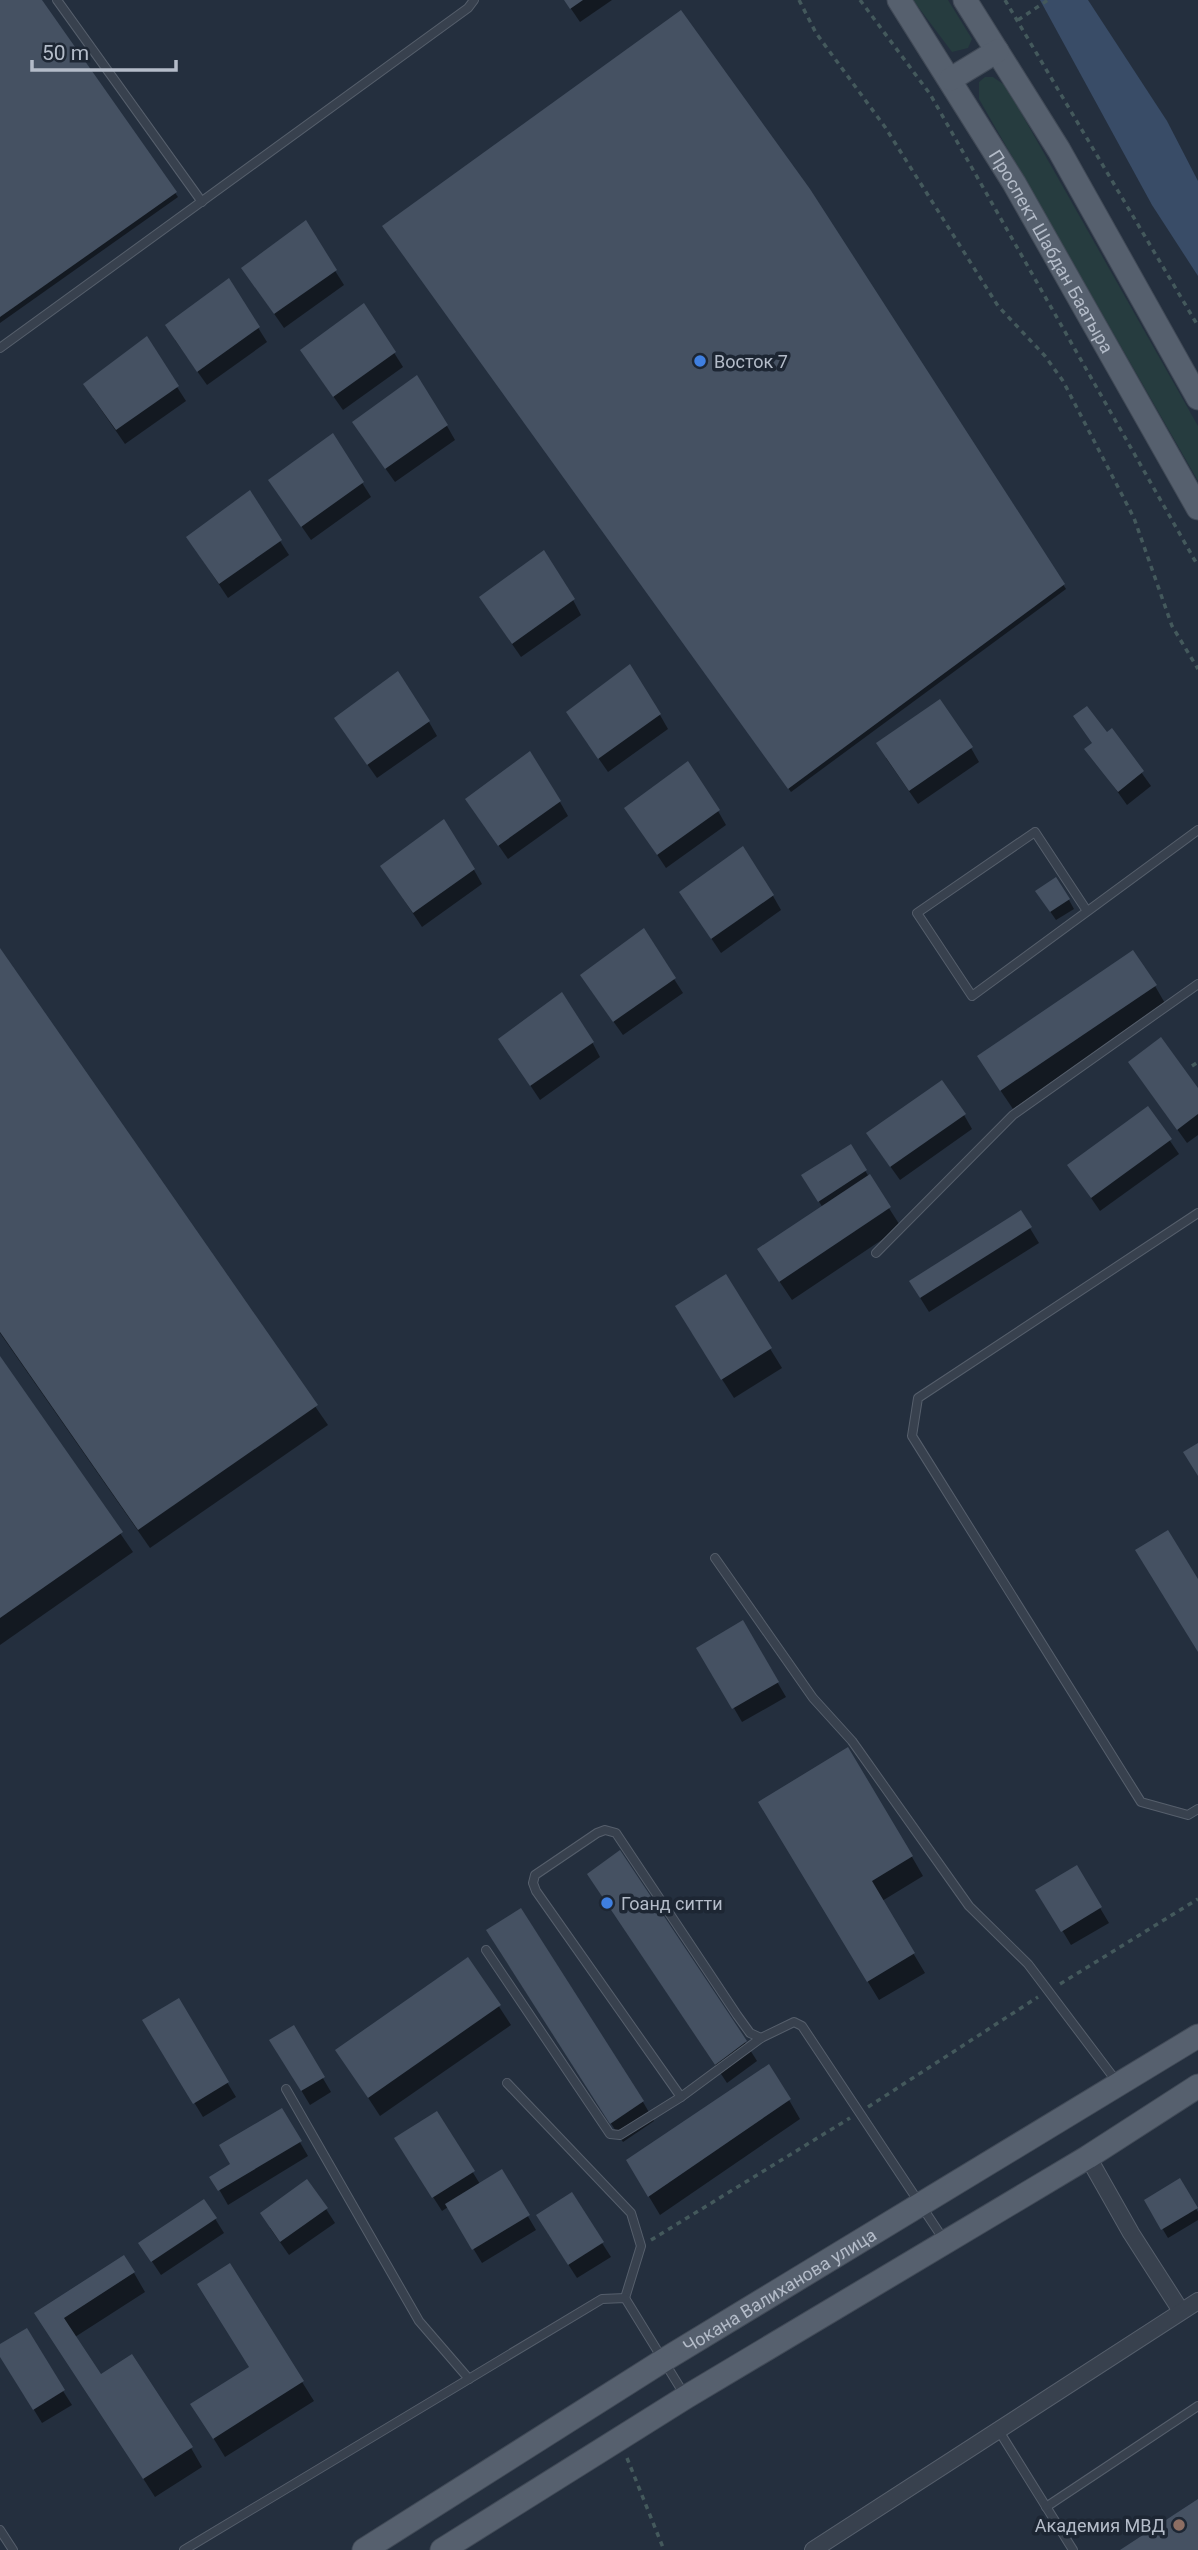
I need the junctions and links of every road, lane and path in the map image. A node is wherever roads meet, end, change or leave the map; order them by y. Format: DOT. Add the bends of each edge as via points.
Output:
graph roads {
  1 [pos="57,0"];
  2 [pos="474,0"];
  3 [pos="799,0"];
  4 [pos="860,0"];
  5 [pos="898,0"];
  6 [pos="965,0"];
  7 [pos="1005,0"];
  8 [pos="1048,0"];
  9 [pos="1018,20"];
  10 [pos="997,51"];
  11 [pos="951,79"];
  12 [pos="202,202"];
  13 [pos="1198,326"];
  14 [pos="0,348"];
  15 [pos="1198,398"];
  16 [pos="1198,508"];
  17 [pos="1198,566"];
  18 [pos="1198,669"];
  19 [pos="1198,830"];
  20 [pos="1087,911"];
  21 [pos="1198,984"];
  22 [pos="1198,1062"];
  23 [pos="1192,1066"];
  24 [pos="1198,1213"];
  25 [pos="876,1253"];
  26 [pos="715,1558"];
  27 [pos="1198,1809"];
  28 [pos="1198,1899"];
  29 [pos="486,1950"];
  30 [pos="1048,1991"];
  31 [pos="1198,2036"];
  32 [pos="761,2038"];
  33 [pos="507,2083"];
  34 [pos="1119,2086"];
  35 [pos="1198,2086"];
  36 [pos="286,2089"];
  37 [pos="681,2097"];
  38 [pos="860,2112"];
  39 [pos="1088,2157"];
  40 [pos="923,2204"];
  41 [pos="944,2240"];
  42 [pos="642,2246"];
  43 [pos="625,2298"];
  44 [pos="1191,2307"];
  45 [pos="664,2360"];
  46 [pos="469,2379"];
  47 [pos="686,2397"];
  48 [pos="1198,2406"];
  49 [pos="999,2431"];
  50 [pos="617,2440"];
  51 [pos="1046,2507"];
  52 [pos="0,2530"];
  53 [pos="13,2550"];
  54 [pos="184,2550"];
  55 [pos="364,2550"];
  56 [pos="443,2550"];
  57 [pos="664,2550"];
  58 [pos="813,2550"];
  59 [pos="1073,2550"];
  1 -- 12 [label="lane"];
  2 -- 12 [label="lane"];
  3 -- 18 [label="path" via="816,33 869,103 983,284 1063,381 1134,518 1172,626"];
  4 -- 17 [label="path" via="930,93"];
  5 -- 11 [label="main road, Проспект Шабдан Баатыра"];
  6 -- 10 [label="main road"];
  7 -- 9 [label="path"];
  8 -- 9 [label="path"];
  9 -- 13 [label="path"];
  10 -- 11 [label="main road"];
  10 -- 15 [label="main road" via="1059,150"];
  11 -- 16 [label="main road, Проспект Шабдан Баатыра"];
  12 -- 14 [label="lane"];
  19 -- 20 [label="lane"];
  20 -- 20 [label="lane" via="972,996 917,913 1035,832"];
  21 -- 25 [label="lane" via="1013,1115"];
  22 -- 23 [label="path"];
  24 -- 27 [label="lane" via="918,1398 912,1436 1141,1802 1188,1815"];
  26 -- 30 [label="lane" via="969,1906 1028,1964"];
  28 -- 30 [label="path"];
  29 -- 37 [label="lane" via="610,2134 620,2135"];
  30 -- 34 [label="lane"];
  30 -- 38 [label="path"];
  31 -- 34 [label="main road, Чокана Валиханова улица"];
  32 -- 37 [label="lane"];
  32 -- 37 [label="lane" via="737,2015 616,1833 597,1833 535,1875 536,1891"];
  32 -- 38 [label="lane" via="794,2022 802,2026"];
  33 -- 42 [label="lane" via="631,2213"];
  34 -- 40 [label="main road, Чокана Валиханова улица"];
  35 -- 39 [label="main road"];
  36 -- 46 [label="lane" via="419,2321"];
  38 -- 40 [label="lane"];
  38 -- 42 [label="path"];
  39 -- 41 [label="main road"];
  39 -- 44 [label="street" via="1130,2233"];
  40 -- 41 [label="lane"];
  40 -- 45 [label="main road, Чокана Валиханова улица"];
  41 -- 47 [label="main road"];
  42 -- 43 [label="lane"];
  43 -- 45 [label="lane"];
  43 -- 46 [label="lane" via="602,2299"];
  44 -- 49 [label="street"];
  45 -- 47 [label="lane"];
  45 -- 55 [label="main road, Чокана Валиханова улица"];
  46 -- 54 [label="lane"];
  47 -- 50 [label="main road"];
  48 -- 51 [label="lane"];
  49 -- 51 [label="lane"];
  49 -- 58 [label="street"];
  50 -- 56 [label="main road"];
  50 -- 57 [label="path"];
  51 -- 59 [label="lane"];
  52 -- 53 [label="lane"];
}
